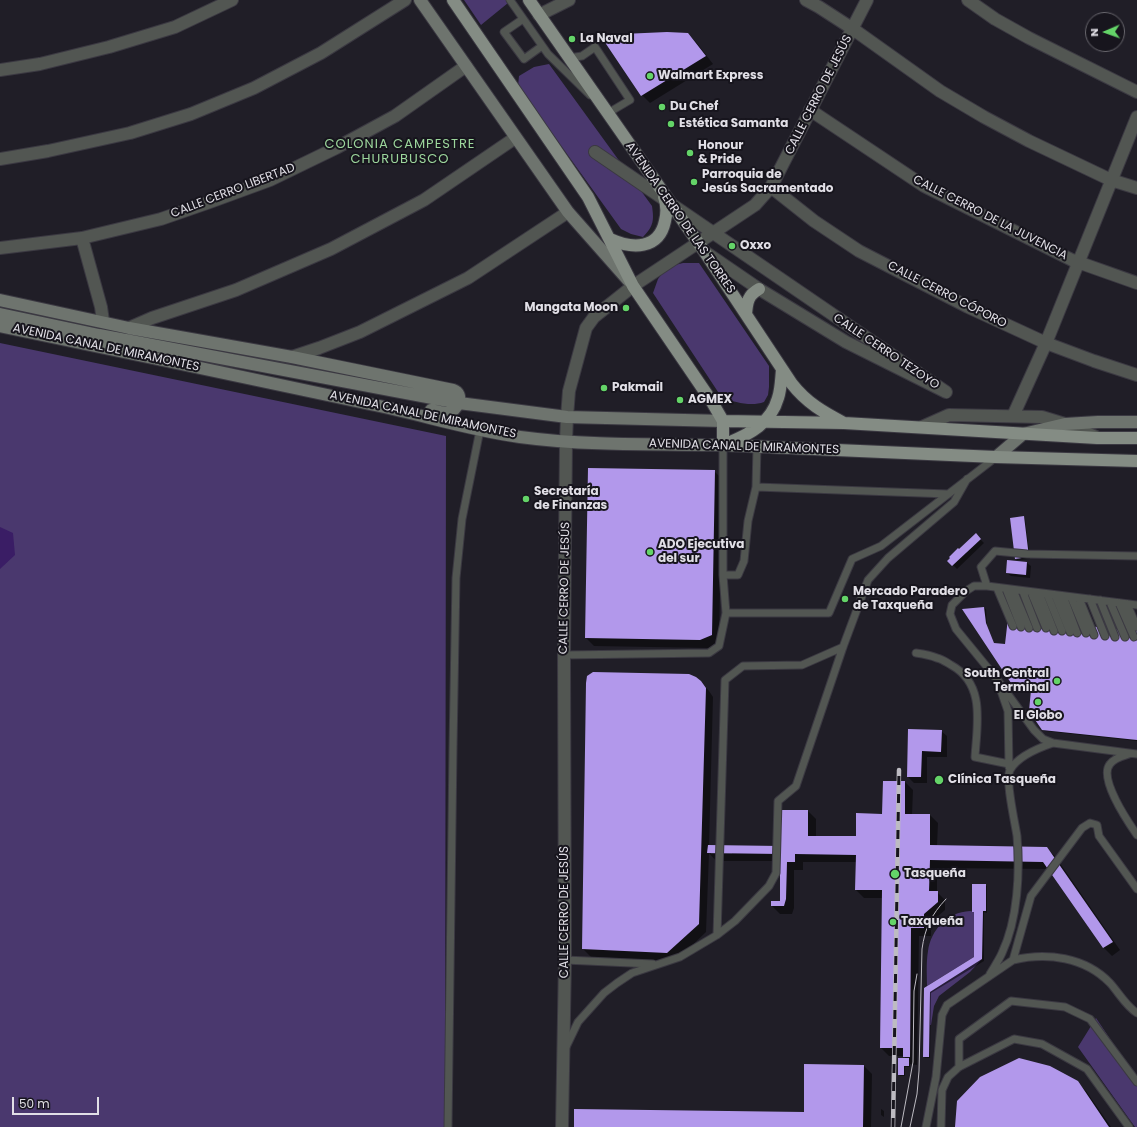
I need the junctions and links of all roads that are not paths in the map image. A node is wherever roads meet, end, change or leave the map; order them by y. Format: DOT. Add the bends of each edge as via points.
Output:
graph roads {
  1 [pos="232,0"];
  2 [pos="405,0"];
  3 [pos="420,0"];
  4 [pos="453,0"];
  5 [pos="510,0"];
  6 [pos="529,0"];
  7 [pos="569,0"];
  8 [pos="806,0"];
  9 [pos="867,0"];
  10 [pos="968,0"];
  11 [pos="539,15"];
  12 [pos="523,19"];
  13 [pos="853,29"];
  14 [pos="542,46"];
  15 [pos="569,58"];
  16 [pos="466,66"];
  17 [pos="0,70"];
  18 [pos="1137,92"];
  19 [pos="810,110"];
  20 [pos="607,112"];
  21 [pos="1137,117"];
  22 [pos="515,138"];
  23 [pos="595,152"];
  24 [pos="0,159"];
  25 [pos="1111,180"];
  26 [pos="771,187"];
  27 [pos="1137,188"];
  28 [pos="662,192"];
  29 [pos="568,212"];
  30 [pos="82,238"];
  31 [pos="610,239"];
  32 [pos="701,247"];
  33 [pos="0,248"];
  34 [pos="1078,262"];
  35 [pos="1137,283"];
  36 [pos="633,286"];
  37 [pos="759,289"];
  38 [pos="0,300"];
  39 [pos="168,313"];
  40 [pos="0,314"];
  41 [pos="746,314"];
  42 [pos="103,322"];
  43 [pos="0,326"];
  44 [pos="129,328"];
  45 [pos="167,335"];
  46 [pos="1046,343"];
  47 [pos="292,357"];
  48 [pos="782,370"];
  49 [pos="1137,375"];
  50 [pos="459,403"];
  51 [pos="386,407"];
  52 [pos="1013,416"];
  53 [pos="567,417"];
  54 [pos="723,421"];
  55 [pos="765,421"];
  56 [pos="1137,422"];
  57 [pos="844,423"];
  58 [pos="1065,424"];
  59 [pos="922,428"];
  60 [pos="480,430"];
  61 [pos="1023,434"];
  62 [pos="1097,438"];
  63 [pos="1137,438"];
  64 [pos="566,441"];
  65 [pos="723,444"];
  66 [pos="757,446"];
  67 [pos="996,457"];
  68 [pos="1137,461"];
  69 [pos="967,479"];
  70 [pos="756,487"];
  71 [pos="948,494"];
  72 [pos="1137,556"];
  73 [pos="723,575"];
  74 [pos="987,586"];
  75 [pos="996,588"];
  76 [pos="1010,589"];
  77 [pos="1023,592"];
  78 [pos="1031,592"];
  79 [pos="1039,593"];
  80 [pos="1047,594"];
  81 [pos="1059,595"];
  82 [pos="1071,597"];
  83 [pos="1079,598"];
  84 [pos="1090,599"];
  85 [pos="1100,600"];
  86 [pos="1110,602"];
  87 [pos="1119,603"];
  88 [pos="1127,604"];
  89 [pos="1137,605"];
  90 [pos="726,613"];
  91 [pos="1013,626"];
  92 [pos="1137,626"];
  93 [pos="1025,628"];
  94 [pos="1037,628"];
  95 [pos="1046,628"];
  96 [pos="1054,631"];
  97 [pos="1062,631"];
  98 [pos="1074,632"];
  99 [pos="1086,633"];
  100 [pos="1094,635"];
  101 [pos="1105,636"];
  102 [pos="1115,637"];
  103 [pos="1125,637"];
  104 [pos="1134,637"];
  105 [pos="843,647"];
  106 [pos="916,653"];
  107 [pos="564,654"];
  108 [pos="996,678"];
  109 [pos="1052,743"];
  110 [pos="1133,754"];
  111 [pos="1009,767"];
  112 [pos="1137,835"];
  113 [pos="1137,889"];
  114 [pos="717,936"];
  115 [pos="565,960"];
  116 [pos="1013,960"];
  117 [pos="657,964"];
  118 [pos="989,976"];
  119 [pos="1137,1013"];
  120 [pos="564,1052"];
  121 [pos="959,1067"];
  122 [pos="1137,1082"];
  123 [pos="448,1127"];
  124 [pos="562,1127"];
  125 [pos="926,1127"];
  126 [pos="941,1127"];
  127 [pos="1129,1127"];
  1 -- 17 [label="street" via="175,27 109,48 40,64"];
  2 -- 24 [label="street" via="321,53 254,88 191,114 130,133"];
  3 -- 16 [label="main road"];
  4 -- 31 [label="main road" via="588,196"];
  5 -- 12 [label="lane"];
  6 -- 11 [label="main road, AVENIDA CERRO DE LAS TORRES"];
  7 -- 11 [label="street"];
  8 -- 13 [label="street"];
  9 -- 13 [label="street, CALLE CERRO DE JESÚS"];
  10 -- 18 [label="street" via="1029,38"];
  11 -- 15 [label="main road, AVENIDA CERRO DE LAS TORRES"];
  12 -- 14 [label="lane"];
  12 -- 14 [label="lane" via="504,32 524,59"];
  13 -- 19 [label="street, CALLE CERRO DE JESÚS"];
  13 -- 25 [label="street" via="940,91 984,117"];
  14 -- 20 [label="lane"];
  15 -- 20 [label="main road, AVENIDA CERRO DE LAS TORRES"];
  15 -- 20 [label="lane" via="582,56 595,47 630,100"];
  16 -- 22 [label="main road"];
  16 -- 30 [label="street, CALLE CERRO LIBERTAD" via="395,116 270,180 161,219"];
  19 -- 26 [label="street, CALLE CERRO DE JESÚS"];
  19 -- 34 [label="street, CALLE CERRO DE LA JUVENCIA" via="924,186"];
  20 -- 28 [label="main road, AVENIDA CERRO DE LAS TORRES"];
  21 -- 25 [label="street"];
  22 -- 29 [label="main road"];
  22 -- 39 [label="street" via="424,200 332,249 236,290"];
  23 -- 37 [label="street, CALLE CERRO TEZOYO" via="946,392 846,342"];
  25 -- 27 [label="street"];
  25 -- 34 [label="street"];
  26 -- 32 [label="street, CALLE CERRO DE JESÚS" via="755,205"];
  26 -- 46 [label="street, CALLE CERRO CÓPORO" via="814,221 859,251 968,307"];
  28 -- 31 [label="main road" via="667,215 657,238 642,246 618,243"];
  28 -- 32 [label="main road, AVENIDA CERRO DE LAS TORRES"];
  29 -- 36 [label="main road"];
  29 -- 47 [label="street" via="468,278 360,332"];
  30 -- 33 [label="street, CALLE CERRO LIBERTAD"];
  30 -- 42 [label="street"];
  31 -- 36 [label="main road"];
  32 -- 36 [label="street, CALLE CERRO DE JESÚS"];
  32 -- 37 [label="street, CALLE CERRO TEZOYO"];
  32 -- 41 [label="main road, AVENIDA CERRO DE LAS TORRES"];
  34 -- 35 [label="street, CALLE CERRO DE LA JUVENCIA"];
  34 -- 46 [label="street"];
  36 -- 53 [label="street, CALLE CERRO DE JESÚS" via="594,317 586,328 569,391"];
  36 -- 54 [label="main road"];
  37 -- 41 [label="main road" via="752,292 748,299"];
  38 -- 42 [label="main road, AVENIDA CANAL DE MIRAMONTES"];
  39 -- 44 [label="street"];
  39 -- 45 [label="street" via="162,320"];
  40 -- 50 [label="main road, AVENIDA CANAL DE MIRAMONTES"];
  41 -- 48 [label="main road, AVENIDA CERRO DE LAS TORRES"];
  42 -- 44 [label="main road, AVENIDA CANAL DE MIRAMONTES"];
  43 -- 51 [label="main road, AVENIDA CANAL DE MIRAMONTES"];
  44 -- 45 [label="main road, AVENIDA CANAL DE MIRAMONTES"];
  45 -- 47 [label="main road, AVENIDA CANAL DE MIRAMONTES"];
  46 -- 49 [label="street, CALLE CERRO CÓPORO"];
  46 -- 52 [label="street"];
  47 -- 50 [label="main road, AVENIDA CANAL DE MIRAMONTES" via="453,390 460,396"];
  48 -- 55 [label="main road" via="778,397 773,411"];
  48 -- 57 [label="main road, AVENIDA CERRO DE LAS TORRES" via="801,395 820,410"];
  50 -- 51 [label="main road" via="446,413 409,405"];
  50 -- 53 [label="main road, AVENIDA CANAL DE MIRAMONTES"];
  51 -- 60 [label="main road, AVENIDA CANAL DE MIRAMONTES"];
  52 -- 58 [label="street, AVENIDA CANAL DE MIRAMONTES" via="1042,417"];
  52 -- 59 [label="street, AVENIDA CANAL DE MIRAMONTES" via="948,415"];
  53 -- 54 [label="main road, AVENIDA CANAL DE MIRAMONTES"];
  53 -- 64 [label="street, CALLE CERRO DE JESÚS"];
  54 -- 55 [label="main road, AVENIDA CANAL DE MIRAMONTES"];
  54 -- 65 [label="main road"];
  55 -- 57 [label="main road, AVENIDA CANAL DE MIRAMONTES"];
  55 -- 65 [label="main road" via="750,433"];
  56 -- 58 [label="main road, AVENIDA CANAL DE MIRAMONTES"];
  57 -- 59 [label="main road, AVENIDA CANAL DE MIRAMONTES"];
  58 -- 61 [label="main road, AVENIDA CANAL DE MIRAMONTES"];
  58 -- 62 [label="street, AVENIDA CANAL DE MIRAMONTES"];
  59 -- 61 [label="main road, AVENIDA CANAL DE MIRAMONTES"];
  60 -- 64 [label="main road, AVENIDA CANAL DE MIRAMONTES"];
  60 -- 123 [label="lane" via="462,520 456,578"];
  61 -- 62 [label="main road, AVENIDA CANAL DE MIRAMONTES"];
  61 -- 67 [label="main road, AVENIDA CANAL DE MIRAMONTES"];
  62 -- 63 [label="main road, AVENIDA CANAL DE MIRAMONTES"];
  64 -- 65 [label="main road, AVENIDA CANAL DE MIRAMONTES"];
  64 -- 107 [label="street, CALLE CERRO DE JESÚS"];
  65 -- 66 [label="main road, AVENIDA CANAL DE MIRAMONTES"];
  65 -- 73 [label="lane"];
  66 -- 67 [label="main road, AVENIDA CANAL DE MIRAMONTES"];
  66 -- 70 [label="lane"];
  67 -- 68 [label="main road, AVENIDA CANAL DE MIRAMONTES"];
  67 -- 69 [label="lane"];
  69 -- 71 [label="lane"];
  69 -- 105 [label="lane" via="954,502 888,558 868,580"];
  70 -- 71 [label="lane"];
  70 -- 73 [label="lane" via="748,521 744,561 738,575"];
  71 -- 90 [label="lane" via="881,546 852,559 829,613"];
  72 -- 74 [label="lane" via="995,551 981,567"];
  73 -- 90 [label="lane"];
  74 -- 75 [label="lane"];
  74 -- 108 [label="lane" via="974,586 966,591 952,605 950,614 956,629"];
  75 -- 76 [label="lane"];
  75 -- 91 [label="lane"];
  76 -- 77 [label="lane"];
  76 -- 93 [label="lane"];
  77 -- 78 [label="lane"];
  77 -- 94 [label="lane"];
  78 -- 79 [label="lane"];
  78 -- 95 [label="lane"];
  79 -- 80 [label="lane"];
  79 -- 96 [label="lane"];
  80 -- 81 [label="lane"];
  80 -- 97 [label="lane"];
  81 -- 82 [label="lane"];
  81 -- 98 [label="lane"];
  82 -- 83 [label="lane"];
  82 -- 99 [label="lane"];
  83 -- 84 [label="lane"];
  83 -- 100 [label="lane"];
  84 -- 85 [label="lane"];
  84 -- 101 [label="lane"];
  85 -- 86 [label="lane"];
  85 -- 102 [label="lane"];
  86 -- 87 [label="lane"];
  86 -- 103 [label="lane"];
  87 -- 88 [label="lane"];
  87 -- 104 [label="lane"];
  88 -- 89 [label="lane"];
  88 -- 92 [label="lane"];
  90 -- 107 [label="lane" via="719,646 709,653"];
  105 -- 114 [label="lane" via="796,786 778,801 776,873 753,903"];
  105 -- 114 [label="lane" via="802,665 743,666 725,680"];
  106 -- 111 [label="lane" via="938,658 959,669 971,684 976,697 978,712 975,757"];
  107 -- 115 [label="street, CALLE CERRO DE JESÚS"];
  108 -- 109 [label="lane" via="1034,730 1043,739"];
  108 -- 111 [label="lane" via="1008,711"];
  109 -- 110 [label="lane"];
  109 -- 111 [label="lane" via="1035,748"];
  110 -- 112 [label="lane" via="1116,759 1107,769 1107,775 1111,790"];
  111 -- 118 [label="lane" via="1018,863 1016,900 1003,952"];
  113 -- 116 [label="lane" via="1099,836 1097,825 1090,823 1082,828 1031,896"];
  114 -- 117 [label="lane" via="680,957"];
  115 -- 117 [label="lane"];
  115 -- 120 [label="street, CALLE CERRO DE JESÚS"];
  116 -- 118 [label="lane"];
  116 -- 119 [label="lane" via="1025,957 1061,957 1079,962 1107,979"];
  117 -- 120 [label="lane" via="632,973 604,993 578,1022"];
  118 -- 125 [label="lane" via="946,1005 942,1014 936,1078"];
  120 -- 124 [label="street, CALLE CERRO DE JESÚS"];
  121 -- 122 [label="lane" via="959,1038 1011,1001 1065,1007 1090,1018"];
  121 -- 126 [label="lane" via="948,1077 942,1090"];
  121 -- 127 [label="lane" via="1014,1039 1042,1044 1086,1068"];
}
